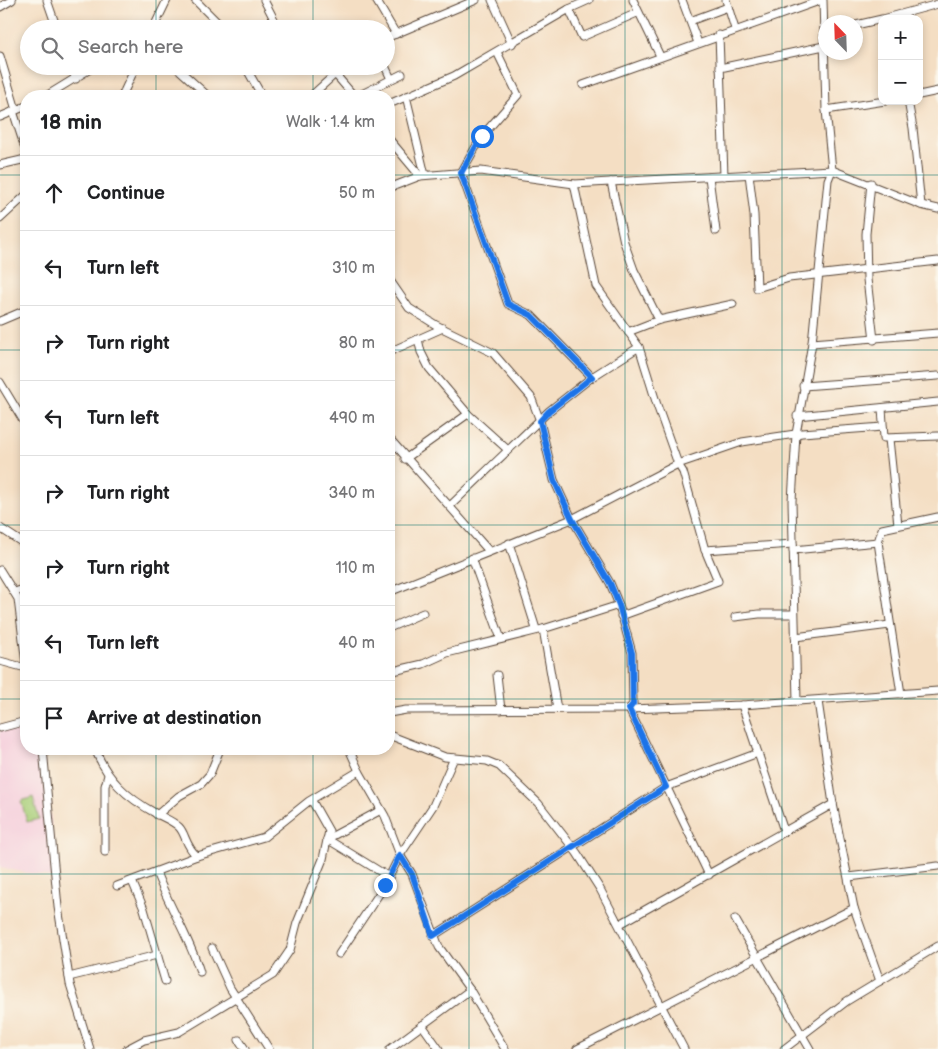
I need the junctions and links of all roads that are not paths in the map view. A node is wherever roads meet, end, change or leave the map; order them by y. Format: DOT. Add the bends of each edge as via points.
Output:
graph roads {
  1 [pos="12,0"];
  2 [pos="47,0"];
  3 [pos="167,0"];
  4 [pos="195,0"];
  5 [pos="264,0"];
  6 [pos="376,0"];
  7 [pos="450,0"];
  8 [pos="476,0"];
  9 [pos="492,0"];
  10 [pos="589,0"];
  11 [pos="632,0"];
  12 [pos="682,0"];
  13 [pos="822,0"];
  14 [pos="727,3"];
  15 [pos="938,4"];
  16 [pos="0,7"];
  17 [pos="455,8"];
  18 [pos="569,9"];
  19 [pos="638,13"];
  20 [pos="823,15"];
  21 [pos="897,15"];
  22 [pos="55,20"];
  23 [pos="157,20"];
  24 [pos="215,20"];
  25 [pos="274,20"];
  26 [pos="388,20"];
  27 [pos="878,20"];
  28 [pos="690,21"];
  29 [pos="863,23"];
  30 [pos="735,29"];
  31 [pos="396,34"];
  32 [pos="719,35"];
  33 [pos="698,43"];
  34 [pos="512,44"];
  35 [pos="818,47"];
  36 [pos="497,52"];
  37 [pos="0,56"];
  38 [pos="660,56"];
  39 [pos="824,60"];
  40 [pos="720,68"];
  41 [pos="402,74"];
  42 [pos="74,75"];
  43 [pos="82,75"];
  44 [pos="132,75"];
  45 [pos="185,75"];
  46 [pos="250,75"];
  47 [pos="335,75"];
  48 [pos="337,75"];
  49 [pos="388,75"];
  50 [pos="76,79"];
  51 [pos="390,80"];
  52 [pos="583,85"];
  53 [pos="57,90"];
  54 [pos="125,90"];
  55 [pos="201,90"];
  56 [pos="259,90"];
  57 [pos="318,90"];
  58 [pos="351,90"];
  59 [pos="369,90"];
  60 [pos="938,91"];
  61 [pos="923,94"];
  62 [pos="406,96"];
  63 [pos="395,101"];
  64 [pos="878,102"];
  65 [pos="909,105"];
  66 [pos="20,108"];
  67 [pos="826,110"];
  68 [pos="14,111"];
  69 [pos="0,117"];
  70 [pos="20,132"];
  71 [pos="395,146"];
  72 [pos="20,160"];
  73 [pos="0,165"];
  74 [pos="832,170"];
  75 [pos="461,173"];
  76 [pos="749,174"];
  77 [pos="423,176"];
  78 [pos="724,176"];
  79 [pos="708,177"];
  80 [pos="611,182"];
  81 [pos="574,184"];
  82 [pos="871,184"];
  83 [pos="395,186"];
  84 [pos="20,200"];
  85 [pos="921,205"];
  86 [pos="938,209"];
  87 [pos="0,220"];
  88 [pos="716,231"];
  89 [pos="938,261"];
  90 [pos="867,269"];
  91 [pos="817,275"];
  92 [pos="395,288"];
  93 [pos="733,304"];
  94 [pos="20,313"];
  95 [pos="659,320"];
  96 [pos="0,321"];
  97 [pos="443,328"];
  98 [pos="628,332"];
  99 [pos="938,333"];
  100 [pos="418,339"];
  101 [pos="874,340"];
  102 [pos="812,344"];
  103 [pos="640,347"];
  104 [pos="395,349"];
  105 [pos="938,376"];
  106 [pos="592,377"];
  107 [pos="0,382"];
  108 [pos="803,386"];
  109 [pos="938,402"];
  110 [pos="882,408"];
  111 [pos="468,414"];
  112 [pos="20,415"];
  113 [pos="798,416"];
  114 [pos="540,421"];
  115 [pos="883,427"];
  116 [pos="796,434"];
  117 [pos="938,436"];
  118 [pos="889,439"];
  119 [pos="395,446"];
  120 [pos="508,450"];
  121 [pos="405,459"];
  122 [pos="678,464"];
  123 [pos="451,506"];
  124 [pos="938,517"];
  125 [pos="572,519"];
  126 [pos="898,525"];
  127 [pos="0,528"];
  128 [pos="20,541"];
  129 [pos="878,542"];
  130 [pos="509,543"];
  131 [pos="793,547"];
  132 [pos="705,550"];
  133 [pos="489,551"];
  134 [pos="472,558"];
  135 [pos="0,570"];
  136 [pos="20,590"];
  137 [pos="395,590"];
  138 [pos="15,592"];
  139 [pos="619,605"];
  140 [pos="20,609"];
  141 [pos="423,613"];
  142 [pos="794,614"];
  143 [pos="621,616"];
  144 [pos="735,617"];
  145 [pos="395,625"];
  146 [pos="890,625"];
  147 [pos="539,629"];
  148 [pos="795,638"];
  149 [pos="501,639"];
  150 [pos="0,661"];
  151 [pos="20,666"];
  152 [pos="395,671"];
  153 [pos="497,675"];
  154 [pos="938,691"];
  155 [pos="900,694"];
  156 [pos="818,701"];
  157 [pos="796,702"];
  158 [pos="742,705"];
  159 [pos="557,709"];
  160 [pos="629,709"];
  161 [pos="501,710"];
  162 [pos="395,712"];
  163 [pos="20,723"];
  164 [pos="0,728"];
  165 [pos="395,737"];
  166 [pos="758,753"];
  167 [pos="44,755"];
  168 [pos="98,755"];
  169 [pos="218,755"];
  170 [pos="352,755"];
  171 [pos="454,758"];
  172 [pos="359,771"];
  173 [pos="108,775"];
  174 [pos="666,787"];
  175 [pos="312,801"];
  176 [pos="833,804"];
  177 [pos="381,810"];
  178 [pos="157,815"];
  179 [pos="784,831"];
  180 [pos="327,839"];
  181 [pos="572,847"];
  182 [pos="105,852"];
  183 [pos="400,855"];
  184 [pos="197,856"];
  185 [pos="938,866"];
  186 [pos="156,872"];
  187 [pos="710,875"];
  188 [pos="389,877"];
  189 [pos="849,877"];
  190 [pos="132,880"];
  191 [pos="117,886"];
  192 [pos="854,908"];
  193 [pos="734,919"];
  194 [pos="620,924"];
  195 [pos="433,936"];
  196 [pos="938,946"];
  197 [pos="212,948"];
  198 [pos="339,954"];
  199 [pos="157,955"];
  200 [pos="756,958"];
  201 [pos="200,972"];
  202 [pos="69,977"];
  203 [pos="880,980"];
  204 [pos="165,981"];
  205 [pos="470,990"];
  206 [pos="236,996"];
  207 [pos="660,1007"];
  208 [pos="422,1025"];
  209 [pos="801,1036"];
  210 [pos="239,1040"];
  211 [pos="400,1046"];
  212 [pos="580,1048"];
  213 [pos="90,1049"];
  214 [pos="127,1049"];
  215 [pos="244,1049"];
  216 [pos="270,1049"];
  217 [pos="390,1049"];
  218 [pos="439,1049"];
  219 [pos="505,1049"];
  220 [pos="684,1049"];
  221 [pos="784,1049"];
  222 [pos="810,1049"];
  1 -- 16 [label="street"];
  2 -- 22 [label="street"];
  3 -- 23 [label="street"];
  4 -- 24 [label="street"];
  5 -- 25 [label="street"];
  6 -- 26 [label="street"];
  7 -- 17 [label="street"];
  8 -- 17 [label="street"];
  9 -- 34 [label="street"];
  10 -- 18 [label="street"];
  11 -- 19 [label="street"];
  12 -- 28 [label="street"];
  13 -- 20 [label="street"];
  13 -- 30 [label="street"];
  14 -- 28 [label="street"];
  14 -- 30 [label="street"];
  15 -- 21 [label="street"];
  17 -- 31 [label="street"];
  18 -- 19 [label="street" via="582,36"];
  18 -- 34 [label="street"];
  19 -- 38 [label="street"];
  27 -- 29 [label="street"];
  28 -- 33 [label="street"];
  30 -- 32 [label="street"];
  32 -- 33 [label="street"];
  32 -- 40 [label="street"];
  33 -- 38 [label="street"];
  34 -- 36 [label="street"];
  35 -- 40 [label="street"];
  36 -- 62 [label="street" via="454,76"];
  36 -- 75 [label="street" via="518,95 482,136"];
  37 -- 68 [label="street"];
  38 -- 52 [label="street"];
  39 -- 67 [label="street"];
  40 -- 78 [label="street"];
  41 -- 51 [label="street"];
  42 -- 50 [label="street"];
  43 -- 50 [label="street"];
  44 -- 54 [label="street"];
  45 -- 55 [label="street"];
  46 -- 56 [label="street"];
  47 -- 57 [label="street"];
  48 -- 58 [label="street"];
  49 -- 51 [label="street"];
  50 -- 53 [label="street"];
  51 -- 59 [label="street"];
  60 -- 61 [label="street"];
  62 -- 63 [label="street"];
  62 -- 77 [label="street"];
  64 -- 67 [label="street"];
  65 -- 85 [label="street"];
  66 -- 68 [label="street"];
  67 -- 74 [label="street"];
  68 -- 69 [label="street"];
  68 -- 70 [label="street"];
  71 -- 77 [label="street"];
  72 -- 73 [label="street"];
  74 -- 76 [label="street"];
  74 -- 82 [label="street"];
  74 -- 91 [label="street" via="828,180"];
  75 -- 77 [label="street"];
  75 -- 81 [label="street" via="481,171"];
  75 -- 106 [label="street" via="508,304 531,315"];
  76 -- 78 [label="street"];
  76 -- 91 [label="street" via="757,288 790,278"];
  77 -- 83 [label="street"];
  78 -- 79 [label="street"];
  79 -- 80 [label="street"];
  79 -- 88 [label="street"];
  80 -- 81 [label="street"];
  80 -- 95 [label="street" via="624,242"];
  81 -- 98 [label="street" via="596,286"];
  82 -- 85 [label="street"];
  82 -- 90 [label="street" via="866,234"];
  84 -- 87 [label="street"];
  85 -- 86 [label="street"];
  89 -- 90 [label="street"];
  90 -- 91 [label="street"];
  90 -- 101 [label="street"];
  91 -- 102 [label="street"];
  92 -- 97 [label="street" via="409,308"];
  93 -- 95 [label="street"];
  94 -- 96 [label="street"];
  95 -- 98 [label="street"];
  97 -- 100 [label="street"];
  97 -- 114 [label="street" via="494,353 531,397"];
  98 -- 103 [label="street"];
  99 -- 101 [label="street"];
  100 -- 104 [label="street"];
  100 -- 111 [label="street" via="425,362"];
  101 -- 102 [label="street"];
  102 -- 108 [label="street"];
  103 -- 106 [label="street"];
  103 -- 122 [label="street"];
  105 -- 108 [label="street"];
  106 -- 114 [label="street"];
  107 -- 112 [label="street"];
  108 -- 113 [label="street"];
  109 -- 110 [label="street"];
  110 -- 113 [label="street"];
  110 -- 115 [label="street"];
  111 -- 120 [label="street"];
  111 -- 121 [label="street"];
  113 -- 116 [label="street"];
  114 -- 120 [label="street"];
  114 -- 125 [label="street" via="554,480"];
  115 -- 116 [label="street"];
  115 -- 118 [label="street" via="884,438"];
  116 -- 122 [label="street" via="742,442"];
  116 -- 131 [label="street"];
  117 -- 118 [label="street"];
  118 -- 126 [label="street"];
  119 -- 121 [label="street"];
  120 -- 123 [label="street"];
  121 -- 123 [label="street"];
  122 -- 125 [label="street"];
  122 -- 132 [label="street"];
  123 -- 133 [label="street"];
  124 -- 126 [label="street"];
  125 -- 130 [label="street"];
  125 -- 139 [label="street" via="610,583"];
  126 -- 129 [label="street" via="882,529"];
  127 -- 128 [label="street"];
  129 -- 131 [label="street"];
  129 -- 146 [label="street"];
  130 -- 133 [label="street"];
  130 -- 147 [label="street"];
  131 -- 132 [label="street"];
  131 -- 142 [label="street"];
  132 -- 143 [label="street" via="718,581"];
  133 -- 134 [label="street"];
  134 -- 137 [label="street"];
  134 -- 149 [label="street"];
  135 -- 138 [label="street"];
  136 -- 138 [label="street"];
  138 -- 140 [label="street"];
  139 -- 143 [label="street"];
  139 -- 147 [label="street"];
  141 -- 145 [label="street"];
  142 -- 144 [label="street"];
  142 -- 148 [label="street"];
  143 -- 160 [label="street" via="632,653 633,704"];
  146 -- 148 [label="street"];
  146 -- 155 [label="street"];
  147 -- 149 [label="street"];
  147 -- 159 [label="street"];
  148 -- 157 [label="street"];
  149 -- 152 [label="street" via="447,652 423,664"];
  150 -- 151 [label="street"];
  153 -- 161 [label="street"];
  154 -- 155 [label="street"];
  155 -- 156 [label="street"];
  156 -- 157 [label="street"];
  156 -- 176 [label="street"];
  157 -- 158 [label="street"];
  158 -- 160 [label="street"];
  158 -- 166 [label="street"];
  159 -- 160 [label="street"];
  159 -- 161 [label="street"];
  160 -- 174 [label="street"];
  161 -- 162 [label="street"];
  163 -- 164 [label="street"];
  165 -- 171 [label="street"];
  166 -- 174 [label="street"];
  166 -- 179 [label="street"];
  167 -- 202 [label="street" via="58,907"];
  168 -- 173 [label="street"];
  169 -- 178 [label="street" via="202,784 179,796"];
  170 -- 172 [label="street"];
  171 -- 181 [label="street" via="487,761 499,766 538,803"];
  171 -- 183 [label="street" via="433,806"];
  172 -- 175 [label="street"];
  172 -- 177 [label="street"];
  173 -- 178 [label="street" via="122,792"];
  173 -- 182 [label="street" via="105,786"];
  174 -- 181 [label="street"];
  174 -- 187 [label="street"];
  175 -- 180 [label="street" via="329,831"];
  175 -- 184 [label="street" via="264,837"];
  176 -- 179 [label="street"];
  176 -- 189 [label="street"];
  177 -- 180 [label="street"];
  177 -- 183 [label="street"];
  178 -- 184 [label="street" via="178,826 188,848"];
  179 -- 187 [label="street"];
  180 -- 188 [label="street"];
  180 -- 206 [label="street" via="323,859 290,950 274,975"];
  181 -- 194 [label="street"];
  181 -- 195 [label="street"];
  183 -- 188 [label="street"];
  183 -- 195 [label="street" via="412,874"];
  184 -- 186 [label="street"];
  185 -- 189 [label="street"];
  186 -- 190 [label="street"];
  186 -- 201 [label="street"];
  187 -- 194 [label="street"];
  188 -- 198 [label="street"];
  189 -- 192 [label="street"];
  190 -- 191 [label="street"];
  190 -- 199 [label="street"];
  192 -- 200 [label="street"];
  192 -- 203 [label="street"];
  193 -- 200 [label="street"];
  194 -- 207 [label="street"];
  195 -- 205 [label="street"];
  196 -- 203 [label="street"];
  197 -- 206 [label="street"];
  199 -- 202 [label="street"];
  199 -- 204 [label="street"];
  200 -- 207 [label="street"];
  200 -- 209 [label="street"];
  202 -- 213 [label="street"];
  203 -- 209 [label="street"];
  205 -- 208 [label="street"];
  205 -- 219 [label="street"];
  206 -- 214 [label="street" via="179,1032 144,1040"];
  206 -- 216 [label="street"];
  207 -- 212 [label="street"];
  207 -- 220 [label="street"];
  208 -- 211 [label="street"];
  208 -- 218 [label="street"];
  209 -- 221 [label="street"];
  209 -- 222 [label="street"];
  210 -- 215 [label="street"];
  211 -- 217 [label="street"];
}
